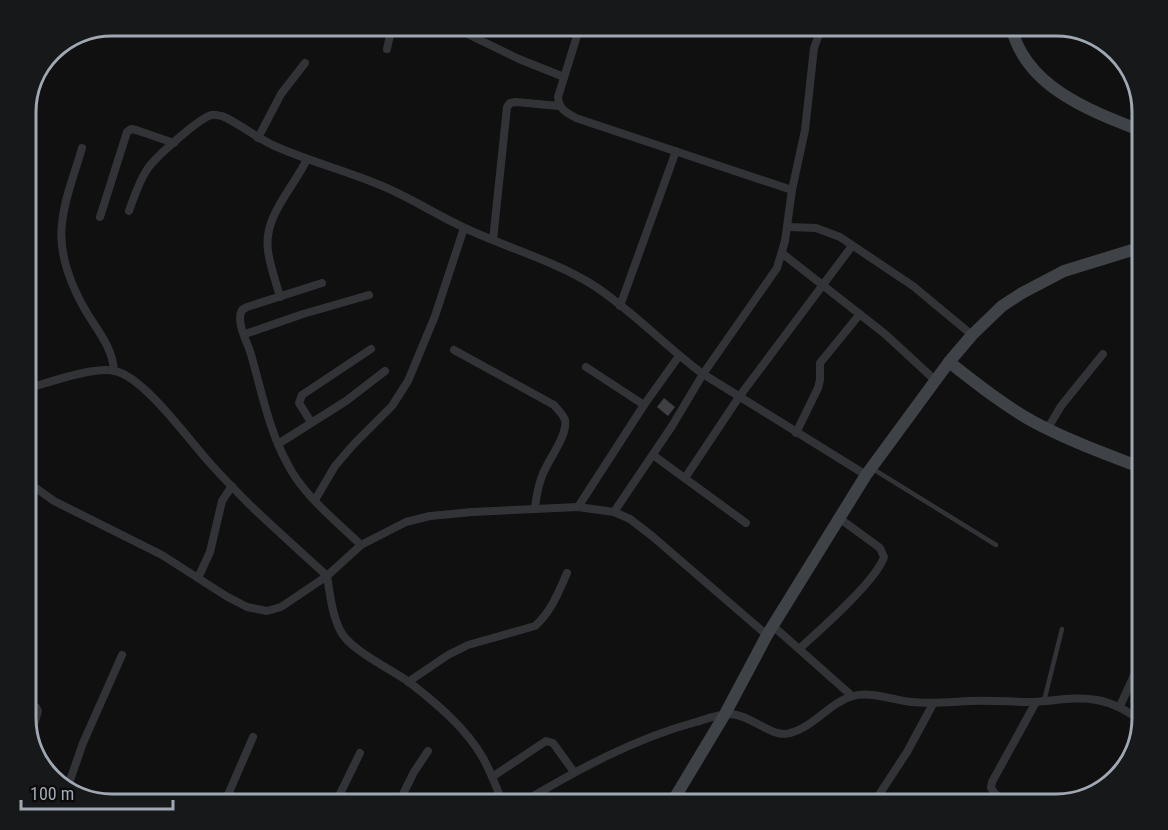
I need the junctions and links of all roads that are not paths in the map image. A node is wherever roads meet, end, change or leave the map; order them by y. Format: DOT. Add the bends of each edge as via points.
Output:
graph roads {
  1 [pos="390,36"];
  2 [pos="472,36"];
  3 [pos="577,36"];
  4 [pos="818,36"];
  5 [pos="1015,36"];
  6 [pos="387,49"];
  7 [pos="305,63"];
  8 [pos="564,77"];
  9 [pos="559,106"];
  10 [pos="1132,127"];
  11 [pos="258,138"];
  12 [pos="174,143"];
  13 [pos="82,148"];
  14 [pos="676,151"];
  15 [pos="307,159"];
  16 [pos="792,190"];
  17 [pos="129,211"];
  18 [pos="100,217"];
  19 [pos="788,226"];
  20 [pos="464,228"];
  21 [pos="493,240"];
  22 [pos="852,246"];
  23 [pos="1132,250"];
  24 [pos="783,254"];
  25 [pos="322,283"];
  26 [pos="823,284"];
  27 [pos="369,295"];
  28 [pos="280,297"];
  29 [pos="620,306"];
  30 [pos="860,314"];
  31 [pos="245,334"];
  32 [pos="972,336"];
  33 [pos="371,349"];
  34 [pos="454,350"];
  35 [pos="1103,354"];
  36 [pos="679,356"];
  37 [pos="949,362"];
  38 [pos="586,367"];
  39 [pos="114,371"];
  40 [pos="385,371"];
  41 [pos="703,374"];
  42 [pos="936,381"];
  43 [pos="36,386"];
  44 [pos="739,397"];
  45 [pos="644,405"];
  46 [pos="311,422"];
  47 [pos="1048,428"];
  48 [pos="796,433"];
  49 [pos="278,444"];
  50 [pos="653,455"];
  51 [pos="1132,463"];
  52 [pos="868,471"];
  53 [pos="685,478"];
  54 [pos="232,486"];
  55 [pos="36,489"];
  56 [pos="315,500"];
  57 [pos="578,507"];
  58 [pos="535,508"];
  59 [pos="614,512"];
  60 [pos="839,518"];
  61 [pos="746,523"];
  62 [pos="361,545"];
  63 [pos="996,545"];
  64 [pos="567,573"];
  65 [pos="327,576"];
  66 [pos="198,578"];
  67 [pos="1062,629"];
  68 [pos="770,630"];
  69 [pos="799,649"];
  70 [pos="122,655"];
  71 [pos="1132,681"];
  72 [pos="408,682"];
  73 [pos="852,696"];
  74 [pos="1040,701"];
  75 [pos="933,704"];
  76 [pos="1120,706"];
  77 [pos="725,714"];
  78 [pos="1132,714"];
  79 [pos="253,737"];
  80 [pos="428,751"];
  81 [pos="360,753"];
  82 [pos="574,772"];
  83 [pos="492,777"];
  84 [pos="70,781"];
  85 [pos="228,794"];
  86 [pos="340,794"];
  87 [pos="403,794"];
  88 [pos="499,794"];
  89 [pos="537,794"];
  90 [pos="677,794"];
  91 [pos="880,794"];
  92 [pos="995,794"];
  1 -- 6 [label="street"];
  2 -- 8 [label="street"];
  3 -- 8 [label="street"];
  4 -- 16 [label="street"];
  5 -- 10 [label="main road" via="1023,55 1051,87"];
  7 -- 11 [label="street" via="281,94"];
  8 -- 9 [label="street"];
  9 -- 14 [label="street" via="576,118"];
  9 -- 21 [label="street" via="516,102 507,107"];
  11 -- 12 [label="street" via="231,120 212,115"];
  11 -- 15 [label="street"];
  12 -- 17 [label="street" via="148,168"];
  12 -- 18 [label="street" via="136,130 127,132"];
  13 -- 39 [label="street" via="61,226 62,249 85,309 114,361"];
  14 -- 16 [label="street"];
  14 -- 29 [label="street"];
  15 -- 20 [label="street" via="377,184"];
  15 -- 28 [label="street" via="280,203 267,236"];
  16 -- 19 [label="street"];
  19 -- 22 [label="street" via="828,231"];
  19 -- 24 [label="street"];
  20 -- 21 [label="street"];
  20 -- 56 [label="street" via="432,325 408,381 392,406 335,466"];
  21 -- 29 [label="street" via="569,271"];
  22 -- 26 [label="street"];
  22 -- 32 [label="street" via="913,286"];
  23 -- 32 [label="main road" via="1064,271 1038,284 1002,306"];
  24 -- 26 [label="street"];
  24 -- 41 [label="street"];
  25 -- 28 [label="street"];
  26 -- 30 [label="street"];
  26 -- 44 [label="street"];
  27 -- 31 [label="street"];
  28 -- 31 [label="street" via="242,310 239,319"];
  29 -- 36 [label="street"];
  30 -- 42 [label="street"];
  30 -- 48 [label="street" via="820,363 818,388"];
  31 -- 49 [label="street"];
  32 -- 37 [label="main road"];
  33 -- 46 [label="street" via="302,395 299,403"];
  34 -- 58 [label="street" via="554,405 562,414 566,423 563,436 542,476"];
  35 -- 47 [label="street"];
  36 -- 41 [label="street"];
  36 -- 45 [label="street"];
  37 -- 42 [label="main road"];
  37 -- 47 [label="main road" via="995,398"];
  38 -- 45 [label="street"];
  39 -- 43 [label="street" via="99,370"];
  39 -- 54 [label="street" via="141,386"];
  40 -- 46 [label="street"];
  41 -- 44 [label="street"];
  41 -- 50 [label="street"];
  42 -- 52 [label="main road"];
  44 -- 48 [label="street"];
  44 -- 53 [label="street"];
  45 -- 57 [label="street"];
  46 -- 49 [label="street"];
  47 -- 51 [label="main road"];
  48 -- 52 [label="street"];
  49 -- 56 [label="street" via="287,464"];
  50 -- 53 [label="street"];
  50 -- 59 [label="street"];
  52 -- 60 [label="main road"];
  52 -- 63 [label="lane"];
  53 -- 61 [label="street"];
  54 -- 65 [label="street"];
  54 -- 66 [label="street" via="220,507 210,552"];
  55 -- 66 [label="street"];
  56 -- 62 [label="street"];
  57 -- 58 [label="street"];
  57 -- 59 [label="street"];
  58 -- 62 [label="street" via="430,516 406,522"];
  59 -- 68 [label="street" via="630,519"];
  60 -- 68 [label="main road"];
  60 -- 69 [label="street" via="880,548 884,557 850,600"];
  62 -- 65 [label="street"];
  64 -- 72 [label="street" via="544,619 535,626 468,645"];
  65 -- 66 [label="street" via="281,607 267,611 247,607"];
  65 -- 72 [label="street" via="340,632"];
  67 -- 74 [label="lane"];
  68 -- 69 [label="street"];
  68 -- 77 [label="main road"];
  69 -- 73 [label="street"];
  70 -- 84 [label="street"];
  71 -- 76 [label="street"];
  72 -- 83 [label="street" via="462,730 483,757"];
  73 -- 75 [label="street" via="867,694"];
  73 -- 77 [label="street" via="790,733 780,734 749,718"];
  74 -- 75 [label="street"];
  74 -- 76 [label="street" via="1077,698"];
  74 -- 92 [label="street" via="992,782"];
  75 -- 91 [label="street"];
  76 -- 78 [label="street"];
  77 -- 82 [label="street" via="679,726"];
  77 -- 90 [label="main road"];
  79 -- 85 [label="street"];
  80 -- 87 [label="street"];
  81 -- 86 [label="street"];
  82 -- 83 [label="street" via="553,743 546,741"];
  82 -- 89 [label="street"];
  83 -- 88 [label="street"];
}
